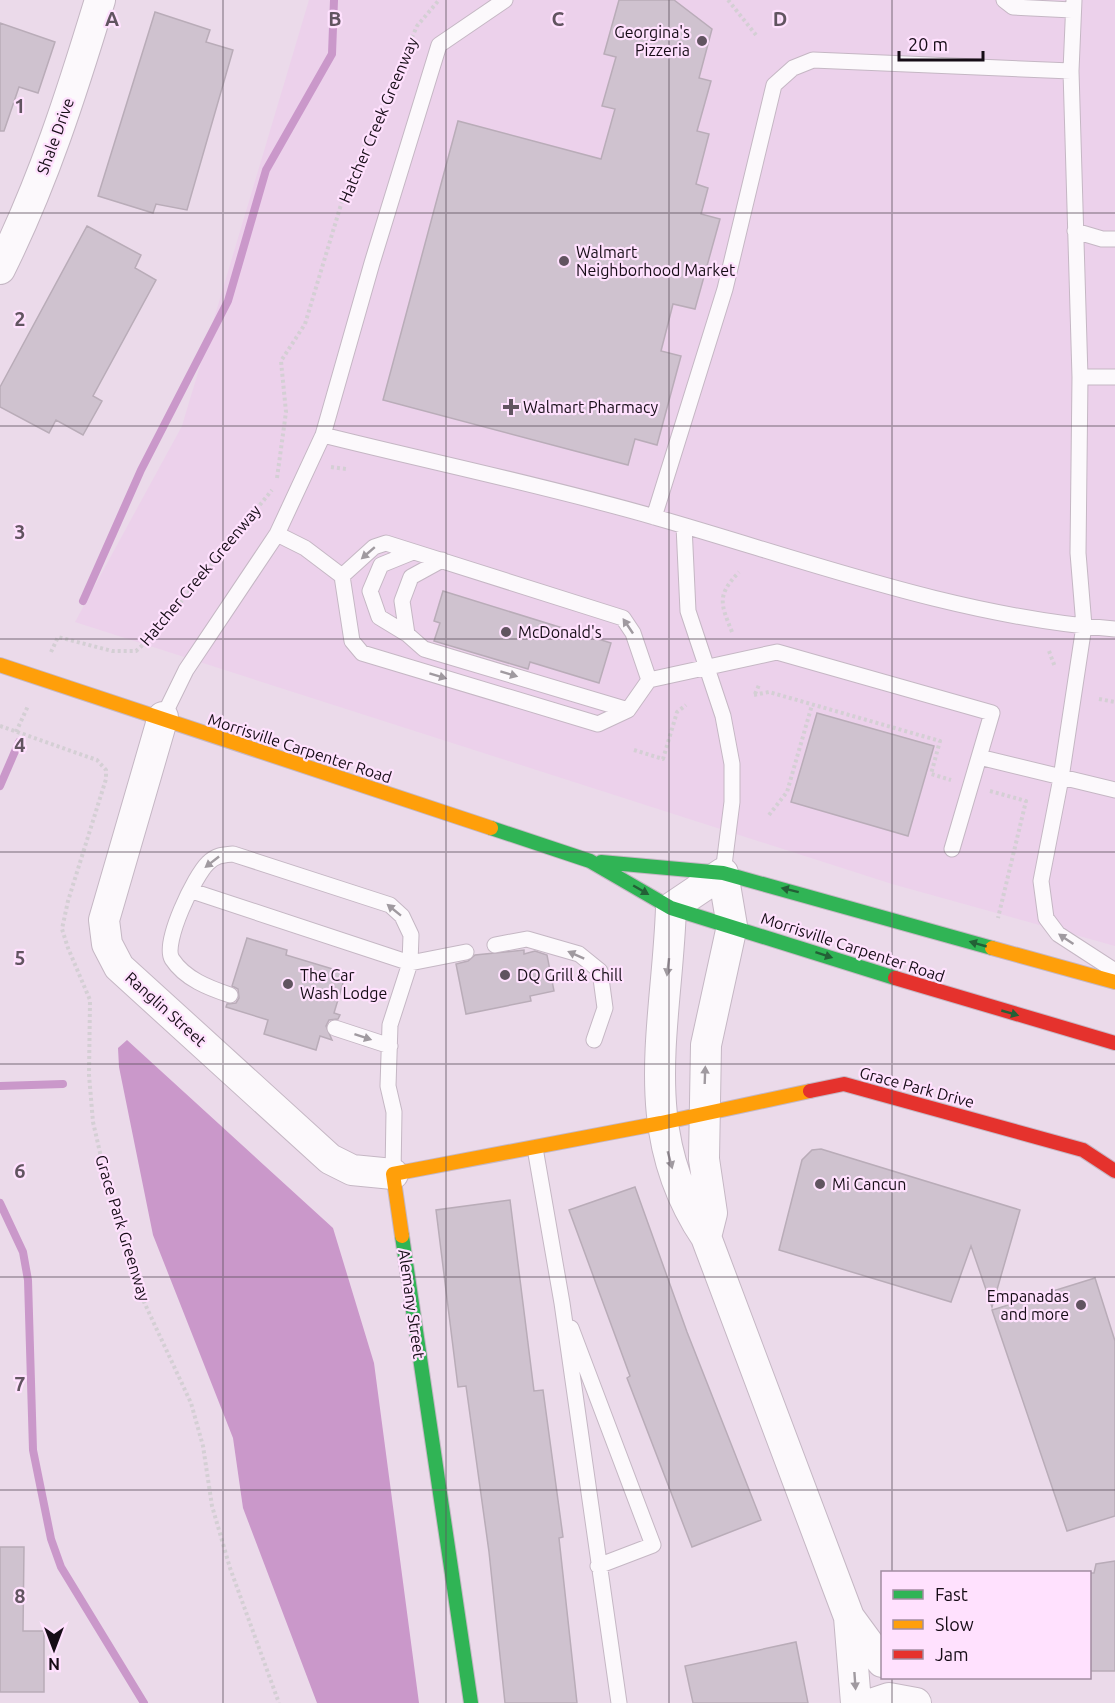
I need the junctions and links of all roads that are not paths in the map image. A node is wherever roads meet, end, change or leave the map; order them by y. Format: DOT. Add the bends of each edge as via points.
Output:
graph roads {
  1 [pos="100,0"];
  2 [pos="505,0"];
  3 [pos="1004,0"];
  4 [pos="1073,5"];
  5 [pos="1071,71"];
  6 [pos="1075,231"];
  7 [pos="1115,239"];
  8 [pos="0,268"];
  9 [pos="1080,377"];
  10 [pos="1115,377"];
  11 [pos="323,435"];
  12 [pos="654,517"];
  13 [pos="684,526"];
  14 [pos="277,534"];
  15 [pos="413,552"];
  16 [pos="442,560"];
  17 [pos="342,576"];
  18 [pos="1084,626"];
  19 [pos="1115,629"];
  20 [pos="407,634"];
  21 [pos="0,665"];
  22 [pos="708,668"];
  23 [pos="649,680"];
  24 [pos="628,710"];
  25 [pos="164,717"];
  26 [pos="979,757"];
  27 [pos="1061,778"];
  28 [pos="1115,790"];
  29 [pos="952,849"];
  30 [pos="590,861"];
  31 [pos="723,873"];
  32 [pos="192,891"];
  33 [pos="672,908"];
  34 [pos="732,926"];
  35 [pos="495,945"];
  36 [pos="466,952"];
  37 [pos="410,963"];
  38 [pos="1115,971"];
  39 [pos="1115,982"];
  40 [pos="230,995"];
  41 [pos="335,1028"];
  42 [pos="594,1040"];
  43 [pos="1115,1043"];
  44 [pos="390,1046"];
  45 [pos="704,1113"];
  46 [pos="661,1123"];
  47 [pos="535,1148"];
  48 [pos="1115,1171"];
  49 [pos="393,1174"];
  50 [pos="706,1237"];
  51 [pos="562,1303"];
  52 [pos="598,1566"];
  53 [pos="849,1617"];
  54 [pos="881,1661"];
  55 [pos="471,1703"];
  56 [pos="619,1703"];
  57 [pos="856,1703"];
  1 -- 8 [label="street, Shale Drive" via="54,142"];
  2 -- 11 [label="lane" via="439,45"];
  3 -- 4 [label="lane" via="1013,7"];
  4 -- 5 [label="lane"];
  5 -- 6 [label="lane"];
  5 -- 12 [label="lane" via="813,60 793,68 774,84 724,289"];
  6 -- 7 [label="lane"];
  6 -- 9 [label="lane"];
  9 -- 10 [label="lane"];
  9 -- 18 [label="lane" via="1078,553"];
  11 -- 12 [label="lane"];
  11 -- 14 [label="lane"];
  12 -- 13 [label="lane"];
  13 -- 18 [label="lane" via="951,603"];
  13 -- 22 [label="lane" via="688,611"];
  14 -- 17 [label="lane" via="305,548"];
  14 -- 25 [label="lane" via="186,670"];
  15 -- 16 [label="lane"];
  15 -- 17 [label="lane, one-way" via="386,543 374,547"];
  15 -- 20 [label="lane" via="381,565 370,591 379,617"];
  16 -- 20 [label="lane" via="411,578 402,601"];
  23 -- 16 [label="lane, one-way" via="633,633 622,618"];
  17 -- 24 [label="lane, one-way" via="352,641 362,653 598,724"];
  18 -- 19 [label="lane"];
  18 -- 27 [label="lane"];
  20 -- 24 [label="lane, one-way" via="424,649"];
  21 -- 25 [label="main road, Morrisville Carpenter Road"];
  22 -- 23 [label="lane"];
  22 -- 26 [label="lane" via="777,652 992,713"];
  22 -- 31 [label="lane" via="732,764 732,802"];
  23 -- 24 [label="lane"];
  25 -- 30 [label="main road, Morrisville Carpenter Road" via="198,732"];
  25 -- 49 [label="street, Ranglin Street" via="104,920 107,944 119,966 330,1159 352,1170"];
  26 -- 27 [label="lane"];
  26 -- 29 [label="lane"];
  27 -- 28 [label="lane"];
  38 -- 27 [label="lane, one-way" via="1058,934 1046,918 1041,881"];
  30 -- 31 [label="main road, Morrisville Carpenter Road"];
  30 -- 33 [label="main road, Morrisville Carpenter Road, one-way"];
  31 -- 33 [label="street"];
  31 -- 34 [label="street"];
  39 -- 31 [label="main road, Morrisville Carpenter Road, one-way"];
  32 -- 37 [label="lane"];
  37 -- 32 [label="lane, one-way" via="411,935 402,916 390,905 357,894 234,854 217,856 206,865"];
  32 -- 40 [label="lane" via="179,913 168,949 172,960 203,986"];
  33 -- 34 [label="main road, Morrisville Carpenter Road"];
  33 -- 46 [label="street, one-way" via="659,1038"];
  34 -- 43 [label="main road, Morrisville Carpenter Road, one-way"];
  45 -- 34 [label="street, one-way" via="706,1045"];
  42 -- 35 [label="lane, one-way" via="604,1008 600,971 579,954 527,939"];
  36 -- 37 [label="lane"];
  37 -- 44 [label="lane" via="390,1025"];
  41 -- 44 [label="lane, one-way"];
  44 -- 49 [label="lane"];
  45 -- 46 [label="main road"];
  45 -- 48 [label="main road, Grace Park Drive" via="844,1084 1083,1150"];
  45 -- 50 [label="street" via="704,1159 712,1213"];
  46 -- 47 [label="main road"];
  46 -- 50 [label="street, one-way" via="687,1209"];
  47 -- 49 [label="main road"];
  47 -- 51 [label="lane"];
  49 -- 55 [label="main road, Alemany Street"];
  50 -- 53 [label="street"];
  51 -- 52 [label="lane"];
  51 -- 52 [label="lane" via="653,1545"];
  52 -- 56 [label="lane"];
  53 -- 54 [label="street"];
  53 -- 57 [label="street, one-way"];
}
